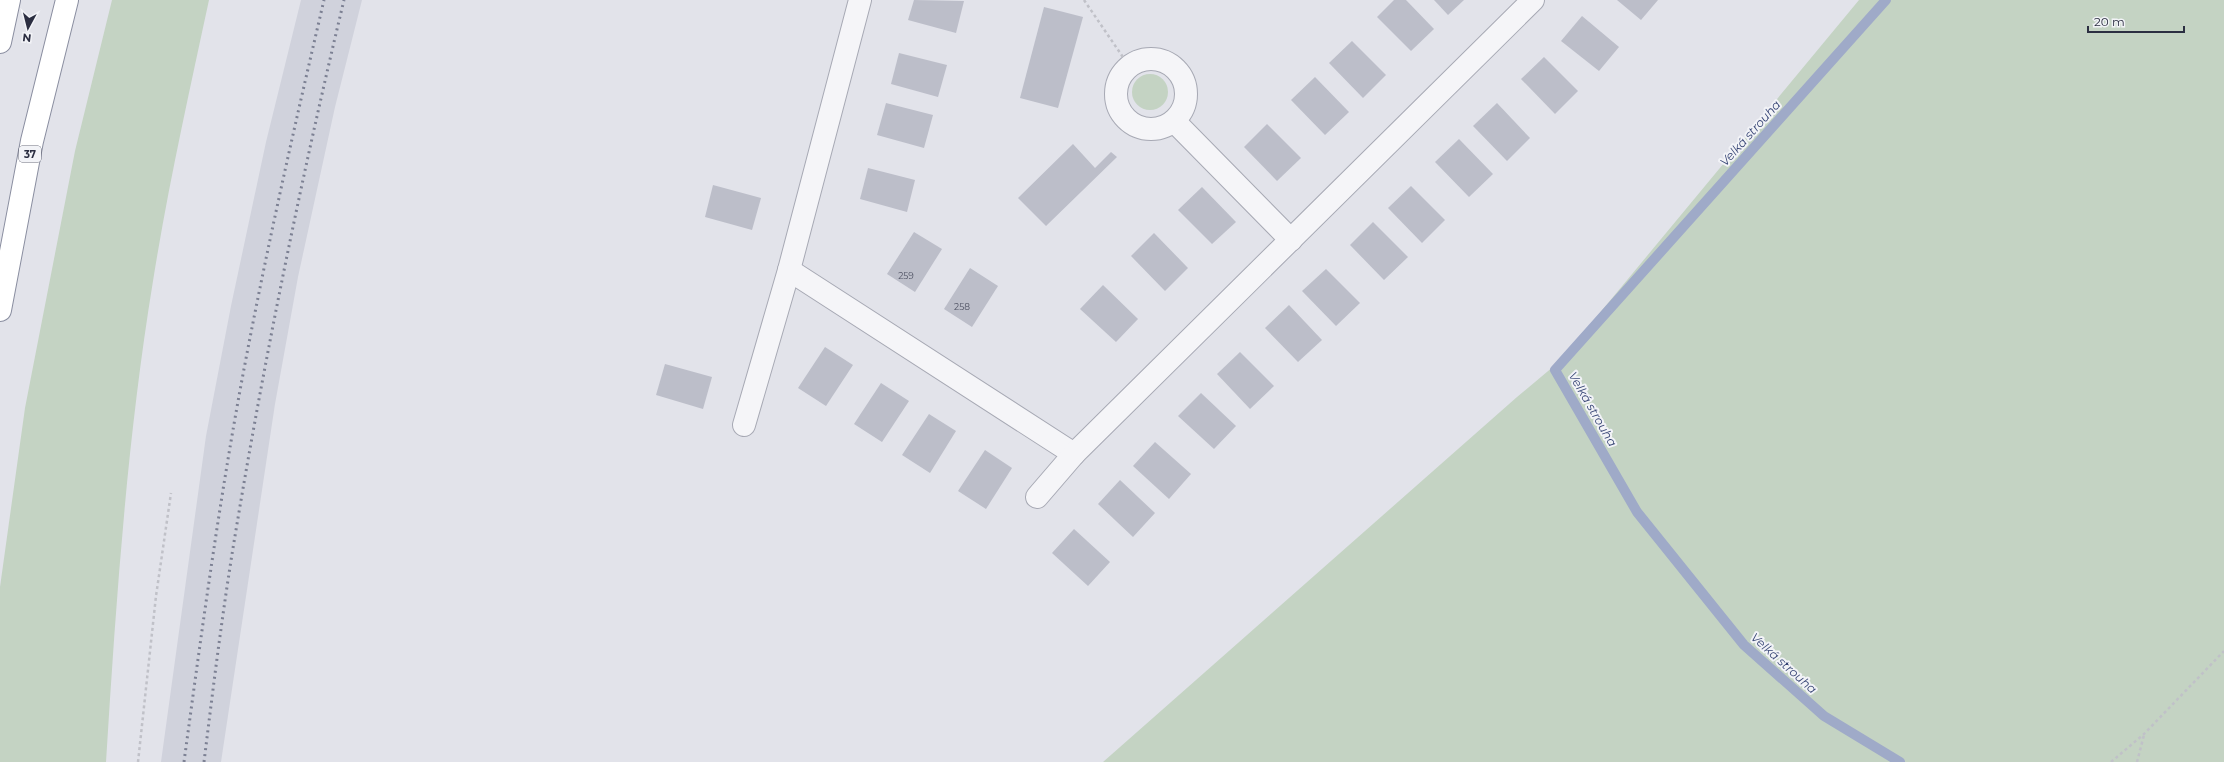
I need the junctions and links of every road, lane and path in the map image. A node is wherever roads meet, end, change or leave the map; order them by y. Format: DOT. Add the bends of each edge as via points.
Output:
graph roads {
  1 [pos="9,0"];
  2 [pos="67,0"];
  3 [pos="860,0"];
  4 [pos="1084,0"];
  5 [pos="1533,0"];
  6 [pos="0,42"];
  7 [pos="1129,66"];
  8 [pos="1174,121"];
  9 [pos="1291,240"];
  10 [pos="789,270"];
  11 [pos="0,310"];
  12 [pos="744,424"];
  13 [pos="1074,454"];
  14 [pos="170,493"];
  15 [pos="1036,497"];
  16 [pos="2224,651"];
  17 [pos="2144,734"];
  18 [pos="138,762"];
  19 [pos="2111,762"];
  20 [pos="2137,762"];
  1 -- 6 [label="highway"];
  2 -- 11 [label="highway, 37" via="32,141"];
  3 -- 10 [label="street"];
  4 -- 7 [label="path"];
  5 -- 9 [label="street"];
  7 -- 8 [label="street" via="1139,60 1152,58 1164,60 1174,66 1182,76 1186,100 1182,112"];
  7 -- 8 [label="street" via="1120,75 1116,87 1120,111 1138,127 1151,129"];
  8 -- 9 [label="street"];
  9 -- 13 [label="street"];
  10 -- 12 [label="street"];
  10 -- 13 [label="street"];
  13 -- 15 [label="street"];
  14 -- 18 [label="path"];
  16 -- 17 [label="path"];
  17 -- 19 [label="path"];
  17 -- 20 [label="path"];
}
